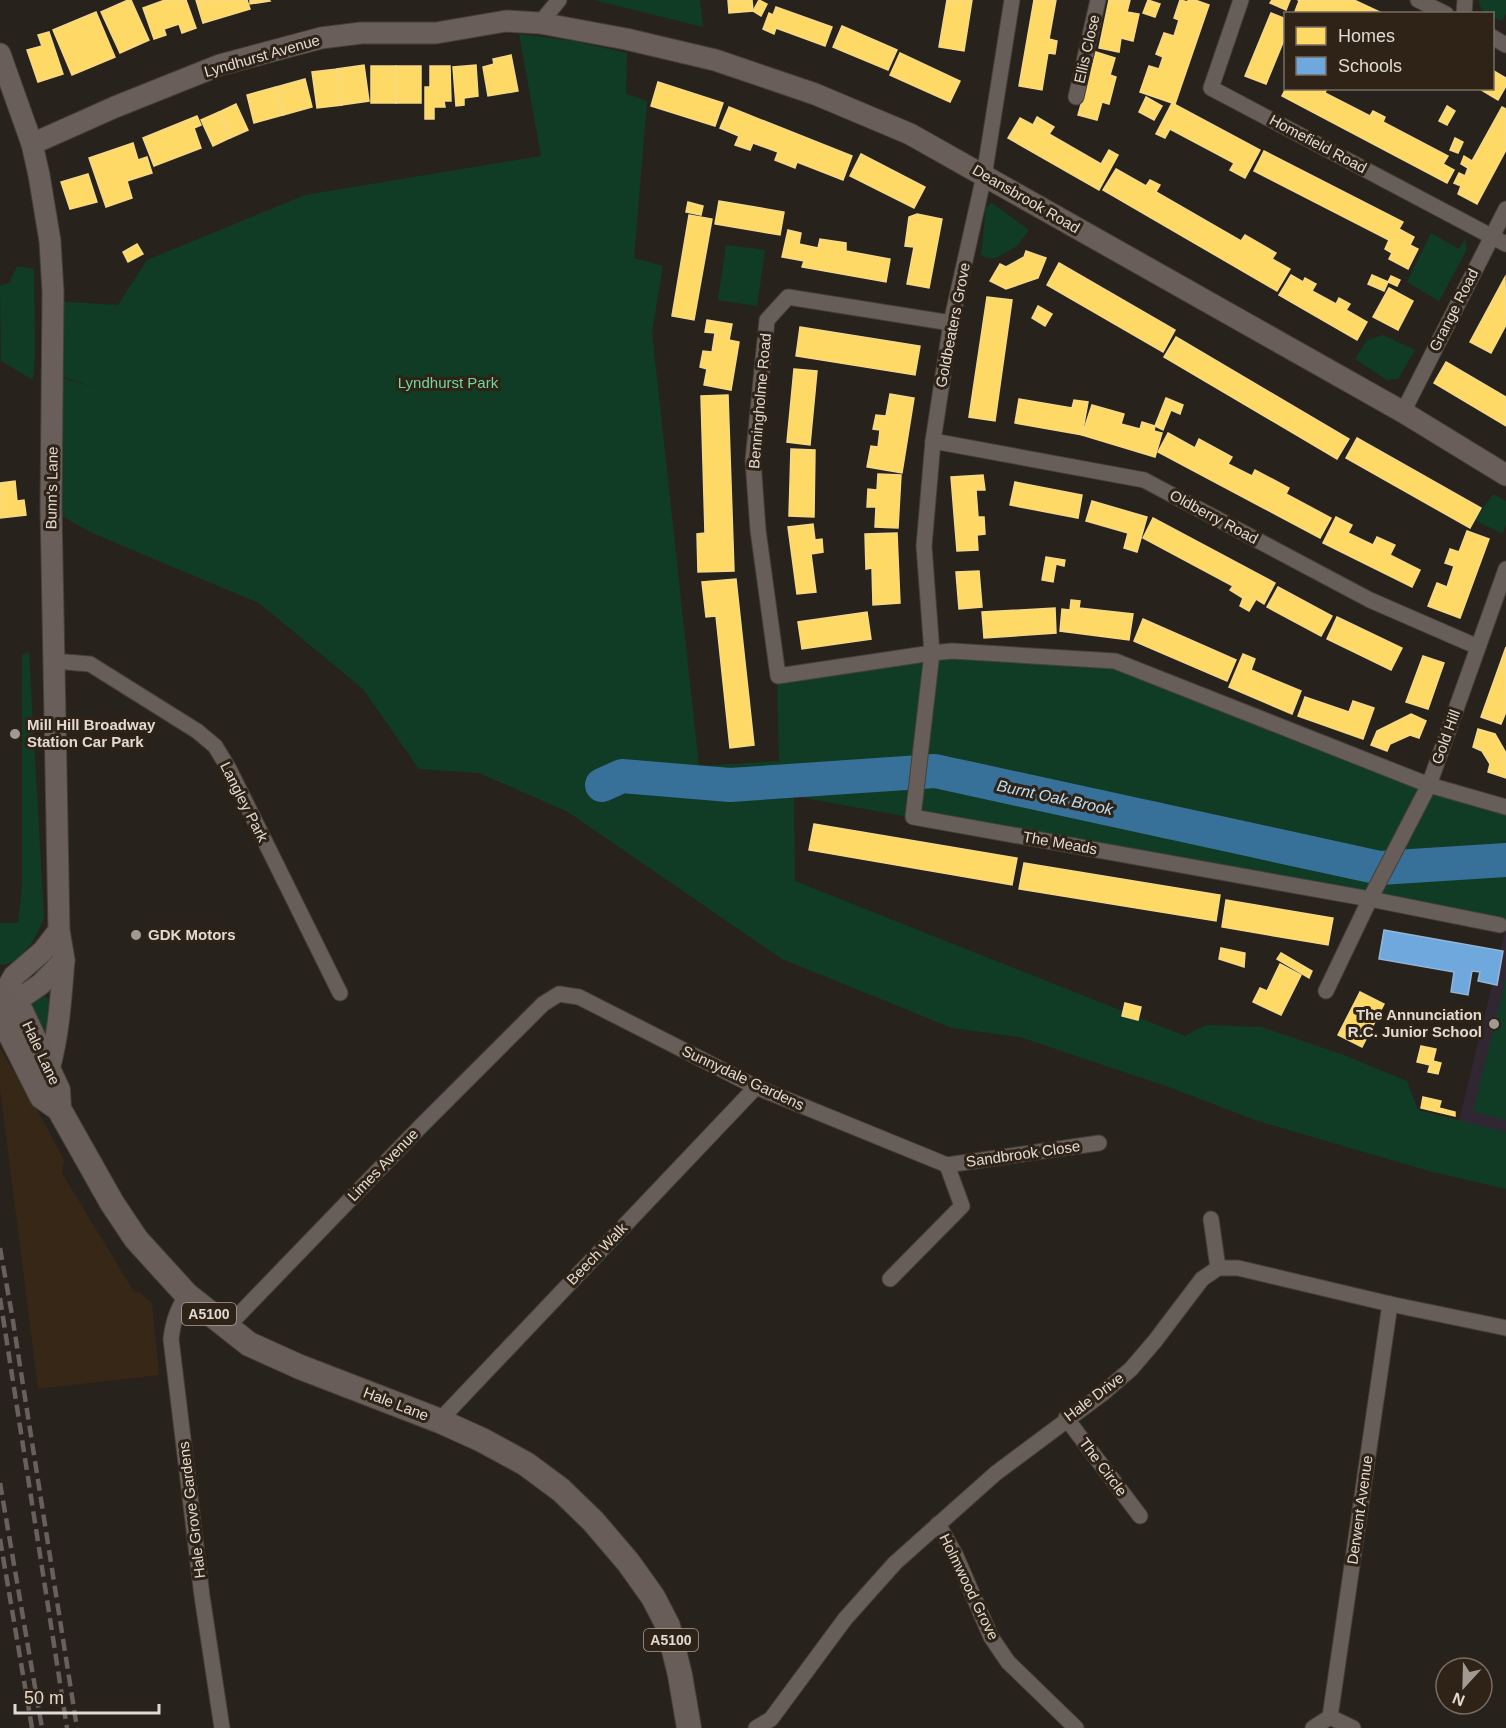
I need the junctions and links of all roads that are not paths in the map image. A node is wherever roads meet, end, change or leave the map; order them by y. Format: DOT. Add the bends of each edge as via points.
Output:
graph roads {
  1 [pos="559,0"];
  2 [pos="1012,0"];
  3 [pos="1098,0"];
  4 [pos="1241,0"];
  5 [pos="1418,0"];
  6 [pos="1442,12"];
  7 [pos="506,21"];
  8 [pos="540,23"];
  9 [pos="0,54"];
  10 [pos="1076,97"];
  11 [pos="32,144"];
  12 [pos="984,176"];
  13 [pos="1506,209"];
  14 [pos="1492,237"];
  15 [pos="1506,244"];
  16 [pos="951,323"];
  17 [pos="1402,412"];
  18 [pos="933,441"];
  19 [pos="1506,475"];
  20 [pos="1506,569"];
  21 [pos="1478,647"];
  22 [pos="932,653"];
  23 [pos="53,661"];
  24 [pos="1429,786"];
  25 [pos="1506,807"];
  26 [pos="1370,899"];
  27 [pos="1500,925"];
  28 [pos="59,930"];
  29 [pos="64,960"];
  30 [pos="1326,991"];
  31 [pos="340,993"];
  32 [pos="1,995"];
  33 [pos="543,1004"];
  34 [pos="49,1069"];
  35 [pos="756,1087"];
  36 [pos="60,1109"];
  37 [pos="1099,1143"];
  38 [pos="947,1165"];
  39 [pos="1211,1220"];
  40 [pos="1218,1268"];
  41 [pos="890,1279"];
  42 [pos="187,1295"];
  43 [pos="1390,1304"];
  44 [pos="226,1328"];
  45 [pos="1506,1328"];
  46 [pos="1066,1418"];
  47 [pos="439,1420"];
  48 [pos="1140,1516"];
  49 [pos="938,1524"];
  50 [pos="1330,1717"];
  51 [pos="222,1728"];
  52 [pos="688,1728"];
  53 [pos="756,1728"];
  54 [pos="1076,1728"];
  55 [pos="1313,1728"];
  56 [pos="1353,1728"];
  1 -- 8 [label="street"];
  2 -- 12 [label="street, Goldbeaters Grove"];
  3 -- 10 [label="street, Ellis Close"];
  4 -- 14 [label="street, Homefield Road" via="1211,88"];
  5 -- 6 [label="street"];
  7 -- 8 [label="street, Deansbrook Road"];
  7 -- 11 [label="street, Lyndhurst Avenue" via="436,33 361,33 321,38 220,64"];
  8 -- 12 [label="street, Deansbrook Road" via="715,60 815,94 910,134"];
  9 -- 11 [label="street, Bunn's Lane"];
  11 -- 23 [label="street, Bunn's Lane" via="50,241 53,292"];
  12 -- 16 [label="street, Goldbeaters Grove"];
  12 -- 17 [label="street, Deansbrook Road"];
  13 -- 14 [label="street, Grange Road"];
  14 -- 15 [label="street, Homefield Road"];
  14 -- 17 [label="street, Grange Road"];
  16 -- 18 [label="street, Goldbeaters Grove"];
  16 -- 22 [label="street, Benningholme Road" via="789,297 767,320 753,460 758,530 778,676"];
  17 -- 19 [label="street, Deansbrook Road"];
  18 -- 21 [label="street, Oldberry Road" via="1144,480 1370,600"];
  18 -- 22 [label="street, Goldbeaters Grove" via="924,546"];
  20 -- 21 [label="street, Gold Hill"];
  21 -- 24 [label="street, Gold Hill"];
  22 -- 24 [label="street" via="1115,661"];
  22 -- 26 [label="street, The Meads" via="913,817"];
  23 -- 28 [label="street, Bunn's Lane"];
  23 -- 31 [label="street, Langley Park" via="90,664 215,746"];
  24 -- 25 [label="street"];
  24 -- 26 [label="street, Gold Hill"];
  26 -- 27 [label="street, The Meads"];
  26 -- 30 [label="street"];
  28 -- 29 [label="street, Bunn's Lane"];
  28 -- 32 [label="street"];
  29 -- 32 [label="street" via="25,995"];
  29 -- 34 [label="street, Bunn's Lane"];
  32 -- 34 [label="main road, Hale Lane / A5100" via="21,1011"];
  32 -- 36 [label="main road, Hale Lane / A5100" via="4,1022 42,1097"];
  33 -- 35 [label="street, Sunnydale Gardens" via="559,994 579,997"];
  33 -- 44 [label="street, Limes Avenue"];
  34 -- 36 [label="main road, Hale Lane / A5100" via="58,1090"];
  35 -- 38 [label="street, Sunnydale Gardens"];
  35 -- 47 [label="street, Beech Walk"];
  36 -- 42 [label="main road, Hale Lane / A5100" via="111,1203 136,1239"];
  37 -- 38 [label="street, Sandbrook Close"];
  38 -- 41 [label="street" via="962,1206"];
  39 -- 40 [label="street"];
  40 -- 43 [label="street" via="1238,1269"];
  40 -- 46 [label="street, Hale Drive" via="1202,1279 1131,1369"];
  42 -- 44 [label="main road, Hale Lane / A5100"];
  42 -- 51 [label="street, Hale Grove Gardens" via="178,1309 171,1339"];
  43 -- 45 [label="street"];
  43 -- 50 [label="street, Derwent Avenue"];
  44 -- 47 [label="main road, Hale Lane / A5100" via="249,1344 300,1367"];
  46 -- 48 [label="street, The Circle"];
  46 -- 49 [label="street, Hale Drive"];
  47 -- 52 [label="main road, Hale Lane / A5100" via="526,1464 561,1490 628,1562 668,1626"];
  49 -- 53 [label="street, Hale Drive" via="895,1563 845,1619 771,1719"];
  49 -- 54 [label="street, Holmwood Grove" via="991,1637 1016,1670"];
  50 -- 55 [label="street"];
  50 -- 56 [label="street"];
}
